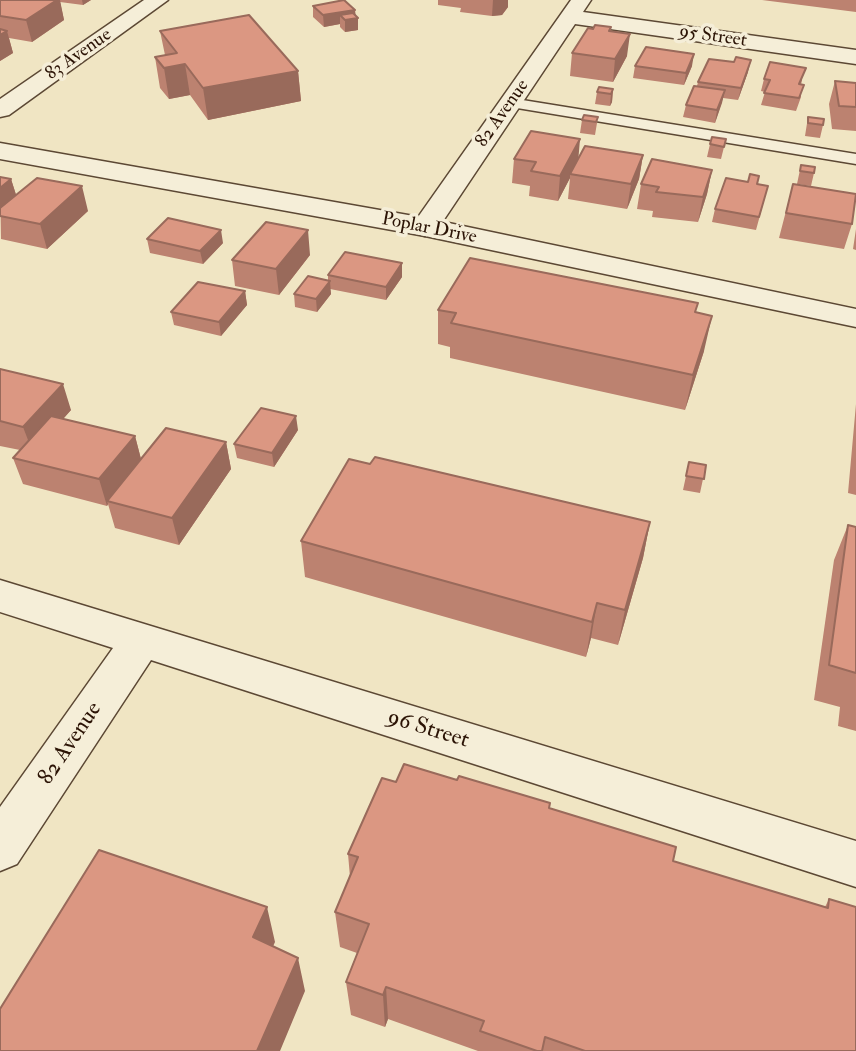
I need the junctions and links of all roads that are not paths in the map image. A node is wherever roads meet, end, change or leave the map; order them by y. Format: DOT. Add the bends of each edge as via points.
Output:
graph roads {
  1 [pos="158,0"];
  2 [pos="576,9"];
  3 [pos="856,57"];
  4 [pos="510,103"];
  5 [pos="0,110"];
  6 [pos="0,151"];
  7 [pos="856,159"];
  8 [pos="425,227"];
  9 [pos="856,317"];
  10 [pos="0,596"];
  11 [pos="141,641"];
  12 [pos="0,848"];
  13 [pos="856,864"];
  1 -- 5 [label="street, 83 Avenue"];
  2 -- 3 [label="street, 95 Street"];
  2 -- 4 [label="street, 82 Avenue"];
  4 -- 7 [label="lane"];
  4 -- 8 [label="street, 82 Avenue"];
  6 -- 8 [label="street, Poplar Drive"];
  8 -- 9 [label="street, Poplar Drive"];
  10 -- 11 [label="street, 96 Street"];
  11 -- 12 [label="street, 82 Avenue"];
  11 -- 13 [label="street, 96 Street"];
}
